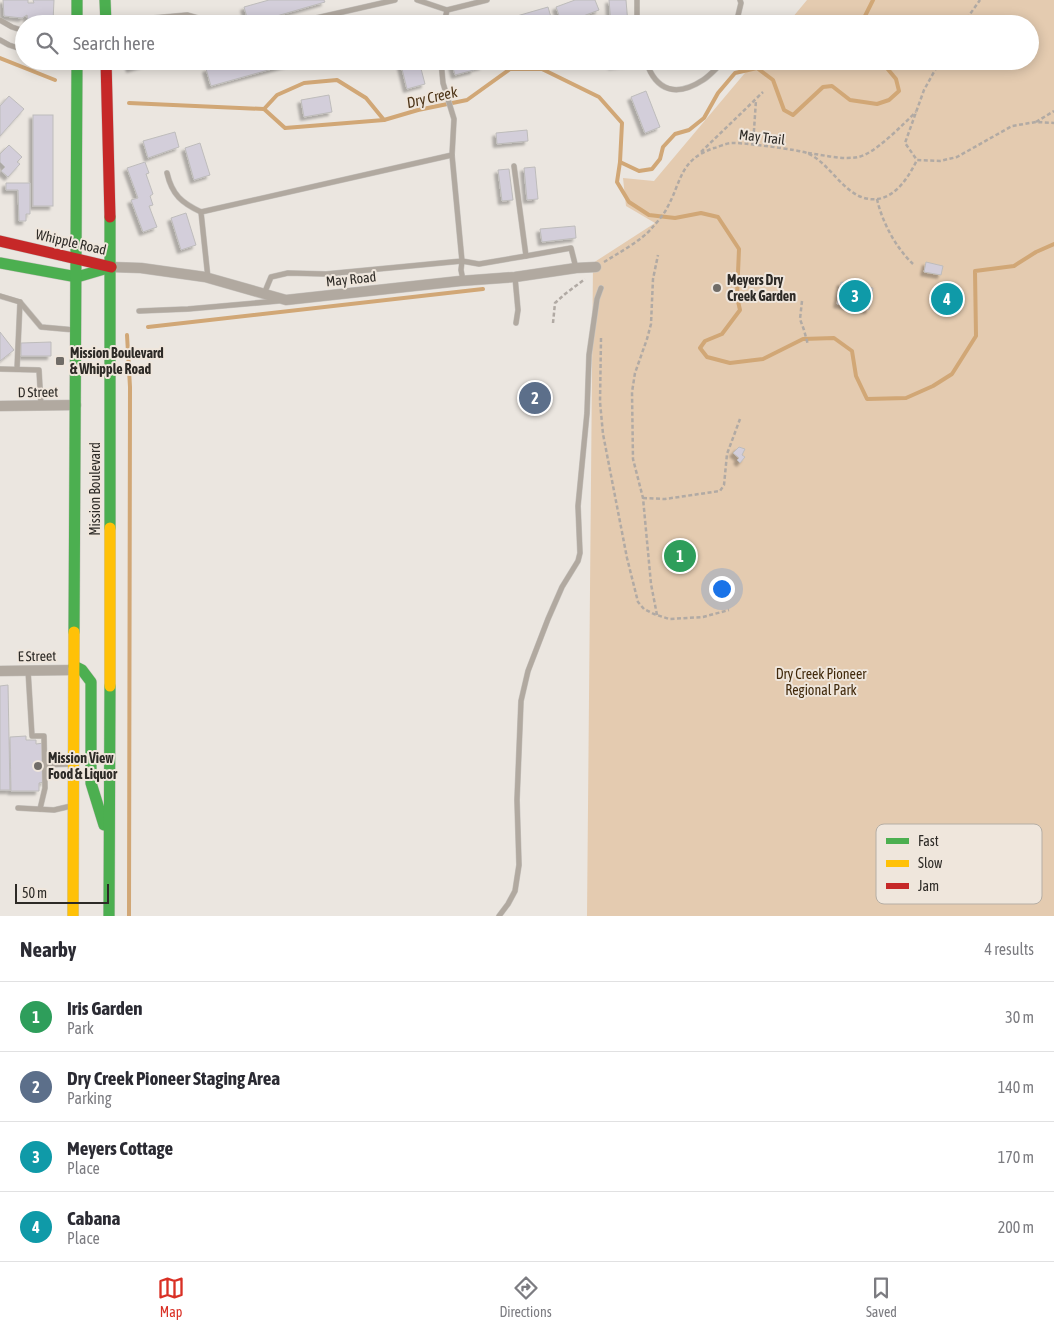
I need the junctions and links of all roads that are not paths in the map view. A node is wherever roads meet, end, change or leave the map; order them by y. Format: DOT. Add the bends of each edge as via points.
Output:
graph roads {
  1 [pos="77,0"];
  2 [pos="105,0"];
  3 [pos="395,0"];
  4 [pos="418,0"];
  5 [pos="486,0"];
  6 [pos="637,0"];
  7 [pos="740,0"];
  8 [pos="447,10"];
  9 [pos="77,15"];
  10 [pos="106,15"];
  11 [pos="337,15"];
  12 [pos="446,15"];
  13 [pos="638,15"];
  14 [pos="738,15"];
  15 [pos="0,20"];
  16 [pos="15,28"];
  17 [pos="0,40"];
  18 [pos="15,47"];
  19 [pos="77,70"];
  20 [pos="106,70"];
  21 [pos="442,70"];
  22 [pos="649,70"];
  23 [pos="714,70"];
  24 [pos="452,155"];
  25 [pos="514,166"];
  26 [pos="167,173"];
  27 [pos="201,212"];
  28 [pos="0,240"];
  29 [pos="526,256"];
  30 [pos="78,258"];
  31 [pos="462,261"];
  32 [pos="0,263"];
  33 [pos="111,267"];
  34 [pos="576,268"];
  35 [pos="596,268"];
  36 [pos="516,277"];
  37 [pos="77,278"];
  38 [pos="208,278"];
  39 [pos="463,281"];
  40 [pos="601,288"];
  41 [pos="264,294"];
  42 [pos="0,296"];
  43 [pos="286,300"];
  44 [pos="20,302"];
  45 [pos="139,311"];
  46 [pos="516,323"];
  47 [pos="77,330"];
  48 [pos="0,369"];
  49 [pos="17,370"];
  50 [pos="76,405"];
  51 [pos="0,406"];
  52 [pos="41,406"];
  53 [pos="74,668"];
  54 [pos="28,670"];
  55 [pos="0,671"];
  56 [pos="74,764"];
  57 [pos="44,765"];
  58 [pos="74,805"];
  59 [pos="18,808"];
  60 [pos="40,809"];
  61 [pos="108,836"];
  62 [pos="73,916"];
  63 [pos="109,916"];
  64 [pos="499,916"];
  1 -- 9 [label="main road"];
  2 -- 10 [label="main road"];
  3 -- 11 [label="lane"];
  4 -- 8 [label="lane"];
  5 -- 8 [label="lane"];
  6 -- 13 [label="lane"];
  7 -- 14 [label="lane"];
  8 -- 12 [label="lane"];
  15 -- 16 [label="lane"];
  17 -- 18 [label="lane"];
  19 -- 30 [label="main road, Mission Boulevard"];
  20 -- 33 [label="main road, Mission Boulevard"];
  21 -- 24 [label="lane" via="454,120"];
  22 -- 23 [label="lane" via="660,86 679,91 703,80"];
  24 -- 27 [label="lane"];
  24 -- 31 [label="lane"];
  25 -- 29 [label="lane"];
  26 -- 27 [label="lane" via="178,197"];
  27 -- 38 [label="lane"];
  28 -- 30 [label="main road, Whipple Road"];
  29 -- 31 [label="lane" via="479,264"];
  29 -- 34 [label="lane" via="571,248"];
  30 -- 33 [label="main road, Whipple Road"];
  30 -- 37 [label="main road, Mission Boulevard"];
  31 -- 39 [label="lane"];
  31 -- 41 [label="lane" via="326,274 288,273 271,276"];
  32 -- 37 [label="main road, Whipple Road"];
  33 -- 37 [label="main road, Whipple Road"];
  33 -- 38 [label="street, May Road"];
  33 -- 61 [label="main road, Mission Boulevard"];
  34 -- 35 [label="street, May Road"];
  34 -- 36 [label="street, May Road"];
  36 -- 39 [label="street, May Road"];
  36 -- 46 [label="lane"];
  37 -- 47 [label="main road, Mission Boulevard"];
  38 -- 41 [label="street, May Road"];
  39 -- 43 [label="street, May Road"];
  40 -- 64 [label="lane" via="589,355 578,506 578,559 548,619 528,671 521,700 517,800 519,865 515,891"];
  41 -- 43 [label="street, May Road"];
  42 -- 44 [label="lane"];
  43 -- 45 [label="lane"];
  44 -- 47 [label="lane" via="41,327"];
  44 -- 49 [label="lane"];
  47 -- 50 [label="main road, Mission Boulevard"];
  48 -- 49 [label="lane"];
  49 -- 52 [label="lane" via="39,370"];
  50 -- 52 [label="street, D Street"];
  50 -- 53 [label="main road, Mission Boulevard"];
  51 -- 52 [label="street, D Street"];
  53 -- 54 [label="street, E Street"];
  53 -- 56 [label="main road, Mission Boulevard"];
  53 -- 61 [label="main road" via="82,670 90,682 91,783"];
  54 -- 55 [label="street, E Street"];
  54 -- 57 [label="lane" via="32,736 44,736"];
  56 -- 57 [label="lane"];
  56 -- 58 [label="main road, Mission Boulevard"];
  57 -- 60 [label="lane" via="45,788"];
  58 -- 60 [label="lane" via="54,810"];
  58 -- 62 [label="main road, Mission Boulevard"];
  59 -- 60 [label="lane"];
  61 -- 63 [label="main road, Mission Boulevard"];
}
